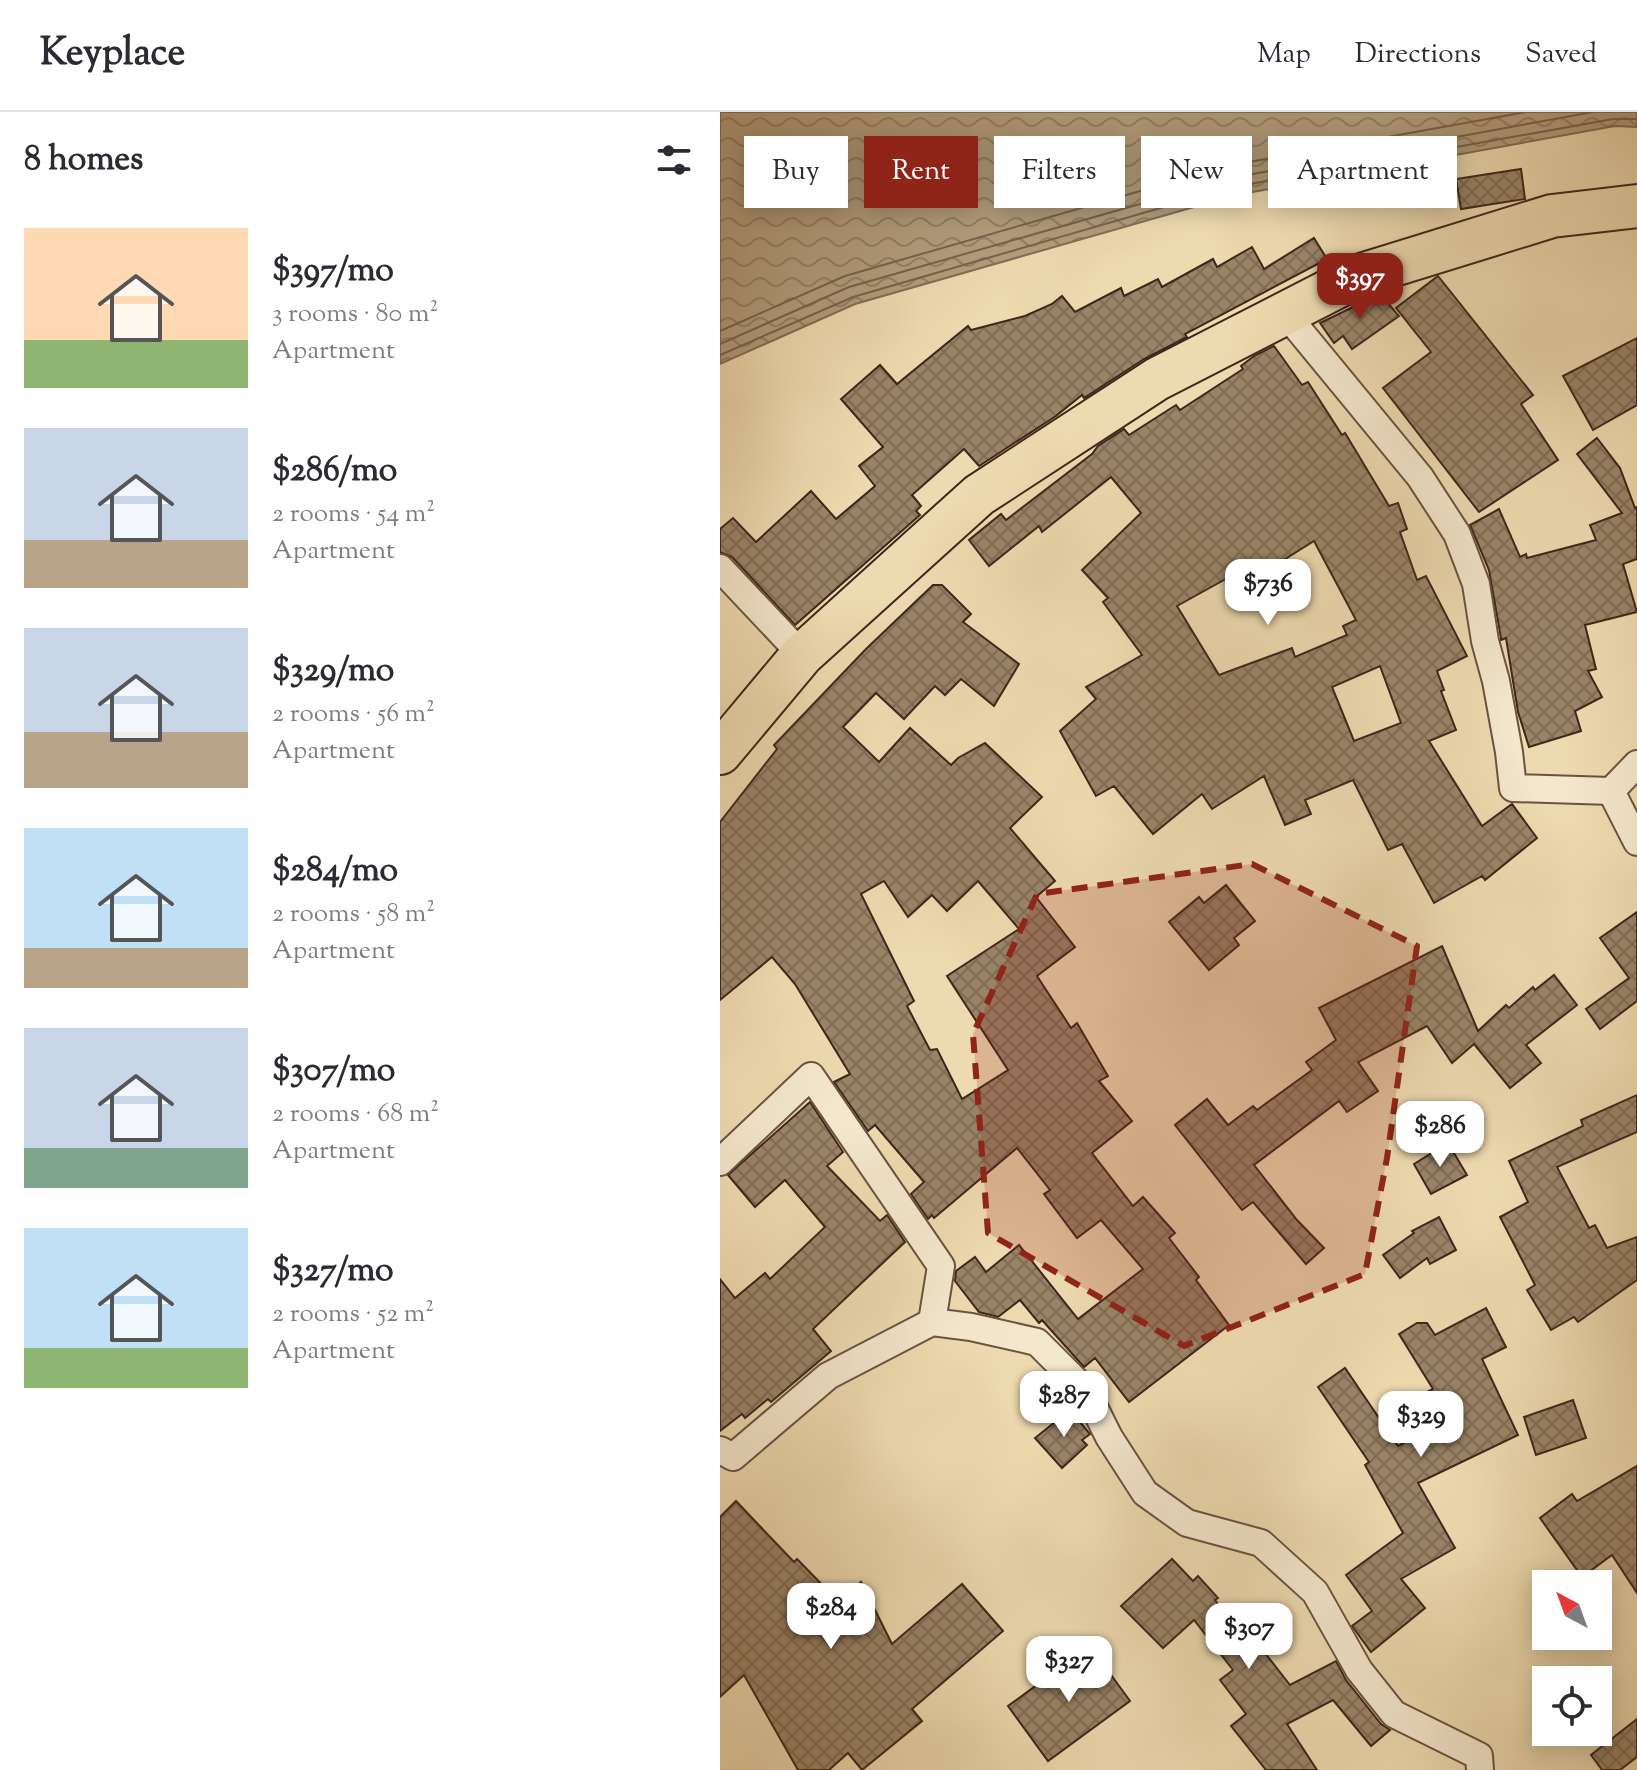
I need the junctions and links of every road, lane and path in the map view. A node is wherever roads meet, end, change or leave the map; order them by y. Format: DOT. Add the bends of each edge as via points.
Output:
graph roads {
  1 [pos="1637,206"];
  2 [pos="1285,313"];
  3 [pos="720,568"];
  4 [pos="802,655"];
  5 [pos="720,753"];
  6 [pos="1637,764"];
  7 [pos="1611,791"];
  8 [pos="1637,842"];
  9 [pos="720,1162"];
  10 [pos="932,1322"];
  11 [pos="720,1450"];
  12 [pos="1480,1770"];
  1 -- 2 [label="main road" via="1552,216 1358,276"];
  2 -- 4 [label="main road" via="1157,379 979,495"];
  2 -- 7 [label="street" via="1420,477 1457,534 1476,584 1513,788"];
  3 -- 4 [label="street"];
  4 -- 5 [label="main road"];
  6 -- 7 [label="street"];
  7 -- 8 [label="street"];
  9 -- 10 [label="street" via="811,1076 941,1266"];
  10 -- 11 [label="street" via="828,1376 733,1457"];
  10 -- 12 [label="street" via="1037,1342 1086,1391 1145,1493 1187,1523 1261,1543 1315,1592 1359,1670 1394,1714 1479,1756"];
}
